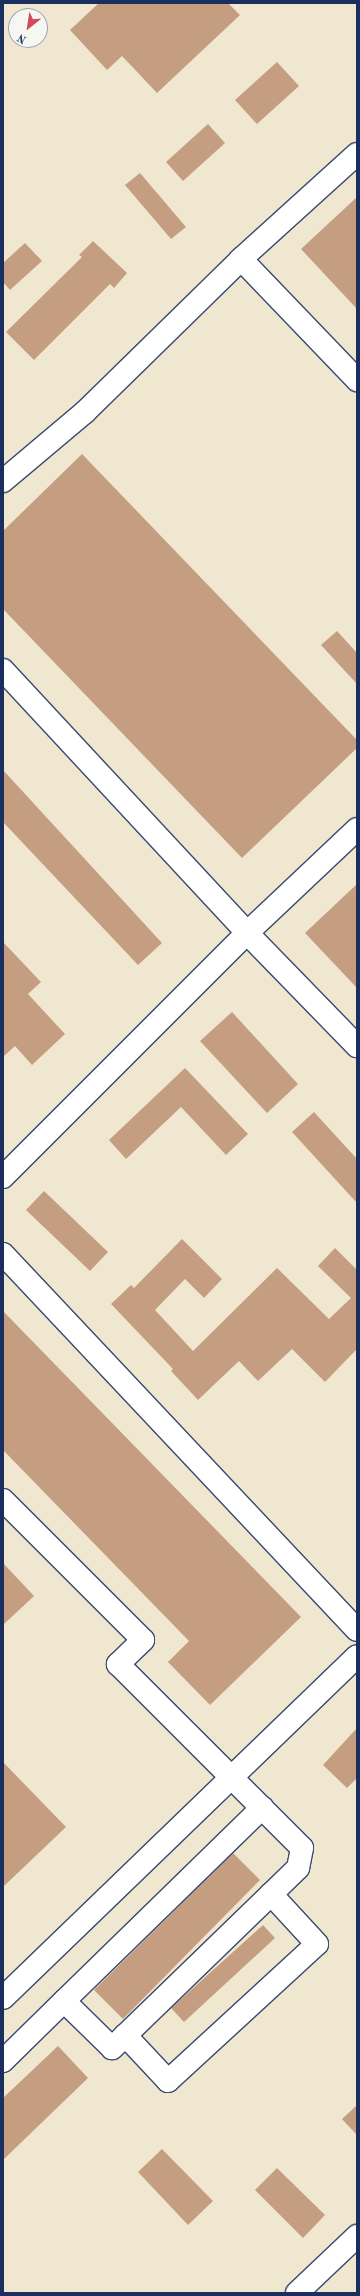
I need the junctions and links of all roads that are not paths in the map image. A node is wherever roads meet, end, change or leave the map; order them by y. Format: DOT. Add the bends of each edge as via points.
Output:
graph roads {
  1 [pos="357,154"];
  2 [pos="240,259"];
  3 [pos="357,380"];
  4 [pos="3,481"];
  5 [pos="3,670"];
  6 [pos="357,829"];
  7 [pos="247,933"];
  8 [pos="357,1046"];
  9 [pos="3,1177"];
  10 [pos="3,1254"];
  11 [pos="3,1500"];
  12 [pos="357,1630"];
  13 [pos="357,1656"];
  14 [pos="232,1777"];
  15 [pos="262,1808"];
  16 [pos="271,1894"];
  17 [pos="3,1998"];
  18 [pos="64,2001"];
  19 [pos="125,2035"];
  20 [pos="3,2061"];
  21 [pos="357,2236"];
  22 [pos="297,2293"];
  1 -- 2 [label="lane"];
  2 -- 3 [label="lane"];
  2 -- 4 [label="lane" via="85,412"];
  5 -- 7 [label="lane"];
  6 -- 7 [label="lane"];
  7 -- 8 [label="lane"];
  7 -- 9 [label="lane"];
  10 -- 12 [label="lane"];
  11 -- 14 [label="lane" via="143,1640 118,1664"];
  13 -- 14 [label="lane"];
  14 -- 15 [label="lane"];
  14 -- 17 [label="lane"];
  15 -- 16 [label="lane" via="302,1848 298,1868"];
  15 -- 18 [label="lane"];
  16 -- 19 [label="lane"];
  16 -- 19 [label="lane" via="316,1944 168,2082"];
  18 -- 19 [label="lane" via="112,2048"];
  18 -- 20 [label="lane"];
  21 -- 22 [label="lane"];
}
